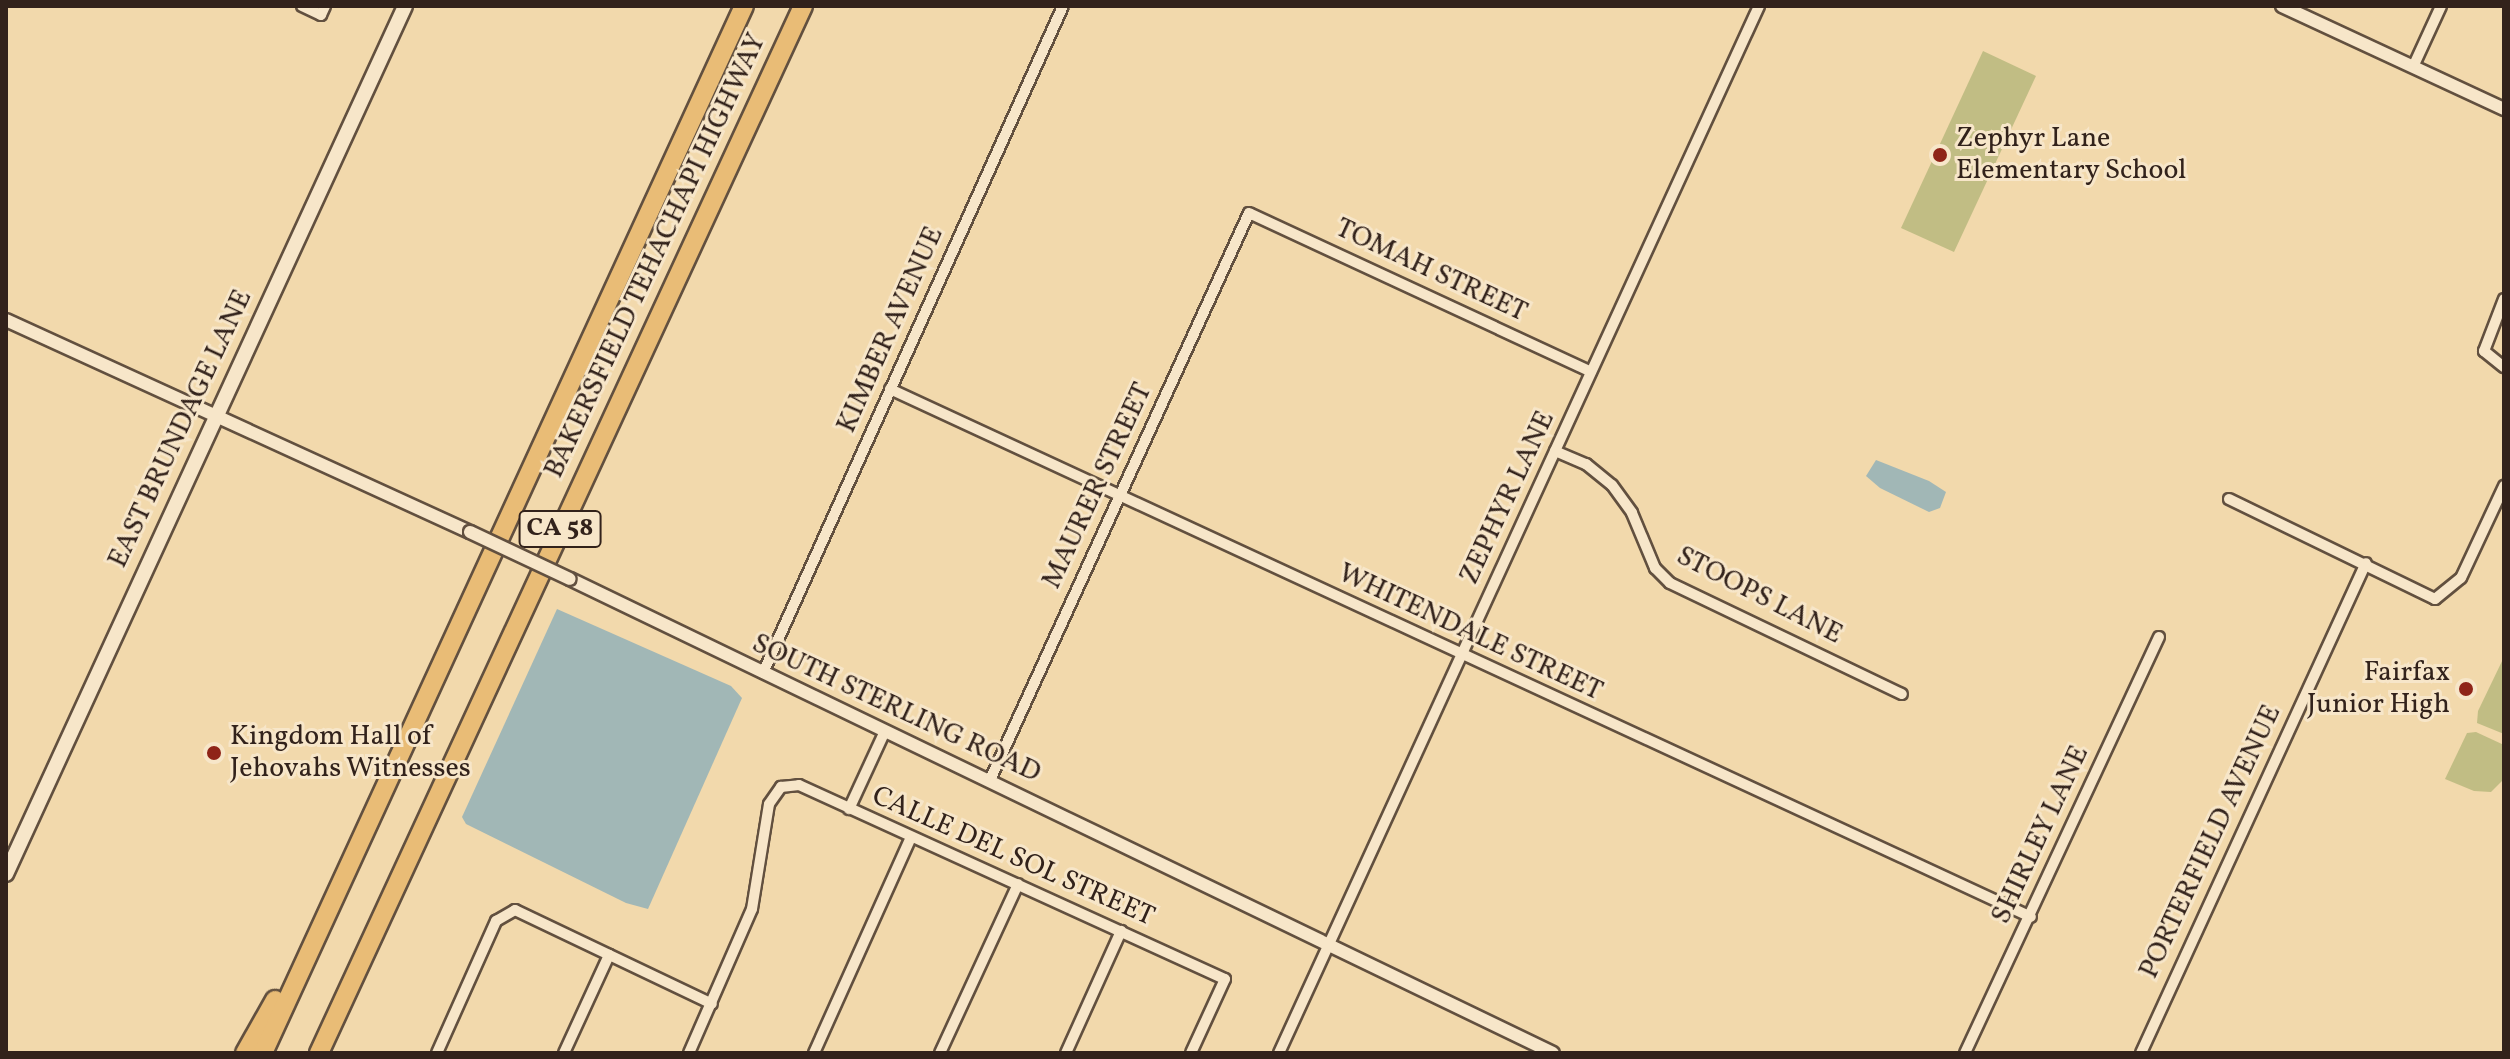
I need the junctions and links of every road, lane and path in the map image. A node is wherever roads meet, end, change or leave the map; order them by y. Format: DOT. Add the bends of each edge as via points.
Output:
graph roads {
  1 [pos="302,6"];
  2 [pos="325,6"];
  3 [pos="405,6"];
  4 [pos="744,6"];
  5 [pos="803,6"];
  6 [pos="1063,6"];
  7 [pos="1759,6"];
  8 [pos="2282,6"];
  9 [pos="2441,6"];
  10 [pos="2413,67"];
  11 [pos="2504,109"];
  12 [pos="1249,213"];
  13 [pos="2504,299"];
  14 [pos="6,320"];
  15 [pos="2504,367"];
  16 [pos="1591,372"];
  17 [pos="890,389"];
  18 [pos="214,418"];
  19 [pos="1555,451"];
  20 [pos="2504,486"];
  21 [pos="1120,496"];
  22 [pos="2229,499"];
  23 [pos="2366,563"];
  24 [pos="2159,637"];
  25 [pos="1462,656"];
  26 [pos="763,673"];
  27 [pos="1902,694"];
  28 [pos="885,731"];
  29 [pos="990,780"];
  30 [pos="849,809"];
  31 [pos="911,837"];
  32 [pos="6,874"];
  33 [pos="1018,884"];
  34 [pos="2031,917"];
  35 [pos="1121,931"];
  36 [pos="1329,944"];
  37 [pos="609,955"];
  38 [pos="304,963"];
  39 [pos="712,1004"];
  40 [pos="245,1053"];
  41 [pos="263,1053"];
  42 [pos="319,1053"];
  43 [pos="437,1053"];
  44 [pos="564,1053"];
  45 [pos="689,1053"];
  46 [pos="814,1053"];
  47 [pos="940,1053"];
  48 [pos="1066,1053"];
  49 [pos="1191,1053"];
  50 [pos="1279,1053"];
  51 [pos="1553,1053"];
  52 [pos="1965,1053"];
  53 [pos="2141,1053"];
  1 -- 2 [label="street" via="321,15"];
  3 -- 18 [label="main road, EAST BRUNDAGE LANE"];
  4 -- 38 [label="highway, BAKERSFIELD TEHACHAPI HIGHWAY / CA 58"];
  5 -- 42 [label="highway, BAKERSFIELD TEHACHAPI HIGHWAY / CA 58"];
  6 -- 17 [label="street, KIMBER AVENUE"];
  7 -- 16 [label="street, ZEPHYR LANE"];
  8 -- 10 [label="street"];
  9 -- 10 [label="street"];
  10 -- 11 [label="street"];
  12 -- 16 [label="street, TOMAH STREET"];
  12 -- 21 [label="street, MAURER STREET"];
  13 -- 15 [label="street" via="2484,351"];
  14 -- 18 [label="street, SOUTH STERLING ROAD"];
  16 -- 19 [label="street, ZEPHYR LANE"];
  17 -- 21 [label="street, WHITENDALE STREET"];
  17 -- 26 [label="street, KIMBER AVENUE"];
  18 -- 26 [label="street, SOUTH STERLING ROAD, bridge" via="470,532"];
  18 -- 32 [label="main road, EAST BRUNDAGE LANE"];
  19 -- 25 [label="street, ZEPHYR LANE"];
  19 -- 27 [label="street, STOOPS LANE" via="1586,464 1612,485 1632,513 1655,568 1670,583"];
  20 -- 23 [label="street" via="2461,578 2435,599"];
  21 -- 25 [label="street, WHITENDALE STREET"];
  21 -- 29 [label="street, MAURER STREET"];
  22 -- 23 [label="street"];
  23 -- 53 [label="street, PORTERFIELD AVENUE"];
  24 -- 34 [label="street, SHIRLEY LANE"];
  25 -- 34 [label="street, WHITENDALE STREET"];
  25 -- 36 [label="street, ZEPHYR LANE"];
  26 -- 28 [label="street, SOUTH STERLING ROAD"];
  28 -- 29 [label="street, SOUTH STERLING ROAD"];
  28 -- 30 [label="street"];
  29 -- 36 [label="street, SOUTH STERLING ROAD"];
  30 -- 31 [label="street, CALLE DEL SOL STREET"];
  30 -- 39 [label="street, CALLE DEL SOL STREET" via="799,785 781,787 769,804 752,909"];
  31 -- 33 [label="street, CALLE DEL SOL STREET"];
  31 -- 46 [label="street"];
  33 -- 35 [label="street, CALLE DEL SOL STREET"];
  33 -- 47 [label="street"];
  34 -- 52 [label="street, SHIRLEY LANE"];
  35 -- 48 [label="street"];
  35 -- 49 [label="street, CALLE DEL SOL STREET" via="1225,979"];
  36 -- 50 [label="street, ZEPHYR LANE"];
  36 -- 51 [label="street, SOUTH STERLING ROAD"];
  37 -- 39 [label="street"];
  37 -- 43 [label="street" via="515,910 505,913 496,921"];
  37 -- 44 [label="street"];
  38 -- 40 [label="highway" via="284,985"];
  38 -- 41 [label="highway, BAKERSFIELD TEHACHAPI HIGHWAY / CA 58"];
  39 -- 45 [label="street"];
}
